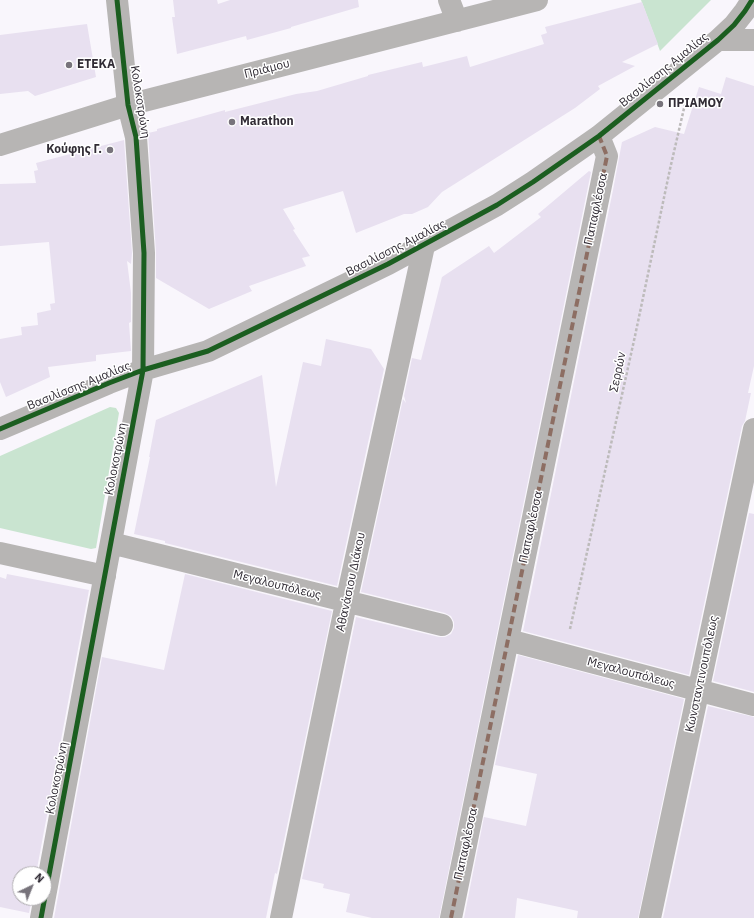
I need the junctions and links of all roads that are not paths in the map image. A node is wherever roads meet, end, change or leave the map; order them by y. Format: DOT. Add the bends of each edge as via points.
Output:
graph roads {
  1 [pos="117,0"];
  2 [pos="449,0"];
  3 [pos="537,0"];
  4 [pos="752,0"];
  5 [pos="457,21"];
  6 [pos="718,40"];
  7 [pos="754,40"];
  8 [pos="128,105"];
  9 [pos="599,136"];
  10 [pos="0,145"];
  11 [pos="424,246"];
  12 [pos="143,370"];
  13 [pos="0,429"];
  14 [pos="754,429"];
  15 [pos="111,543"];
  16 [pos="0,553"];
  17 [pos="105,576"];
  18 [pos="346,603"];
  19 [pos="442,626"];
  20 [pos="508,640"];
  21 [pos="698,691"];
  22 [pos="754,704"];
  23 [pos="41,918"];
  24 [pos="281,918"];
  25 [pos="451,918"];
  26 [pos="650,918"];
  1 -- 8 [label="street, Κολοκοτρώνη"];
  2 -- 5 [label="street"];
  3 -- 5 [label="street, Πριάμου"];
  4 -- 6 [label="street, Βασιλίσσης Αμαλίας"];
  5 -- 8 [label="street, Πριάμου"];
  6 -- 7 [label="street, Βασιλίσσης Αμαλίας"];
  6 -- 9 [label="street, Βασιλίσσης Αμαλίας"];
  8 -- 10 [label="street, Πριάμου"];
  8 -- 12 [label="street, Κολοκοτρώνη" via="136,137 144,253"];
  9 -- 11 [label="street, Βασιλίσσης Αμαλίας" via="503,201"];
  9 -- 20 [label="street, Παπαφλέσσα" via="607,156"];
  11 -- 12 [label="street, Βασιλίσσης Αμαλίας" via="208,351"];
  11 -- 18 [label="street, Αθανάσιου Διάκου"];
  12 -- 13 [label="street, Βασιλίσσης Αμαλίας"];
  12 -- 15 [label="street, Κολοκοτρώνη"];
  14 -- 21 [label="street, Κωνσταντινουπόλεως"];
  15 -- 17 [label="street, Κολοκοτρώνη"];
  15 -- 18 [label="street, Μεγαλουπόλεως"];
  16 -- 17 [label="street"];
  17 -- 23 [label="street, Κολοκοτρώνη"];
  18 -- 19 [label="street, Μεγαλουπόλεως"];
  18 -- 24 [label="street, Αθανάσιου Διάκου"];
  20 -- 21 [label="street, Μεγαλουπόλεως"];
  20 -- 25 [label="street, Παπαφλέσσα"];
  21 -- 22 [label="street, Μεγαλουπόλεως"];
  21 -- 26 [label="street, Κωνσταντινουπόλεως"];
}
